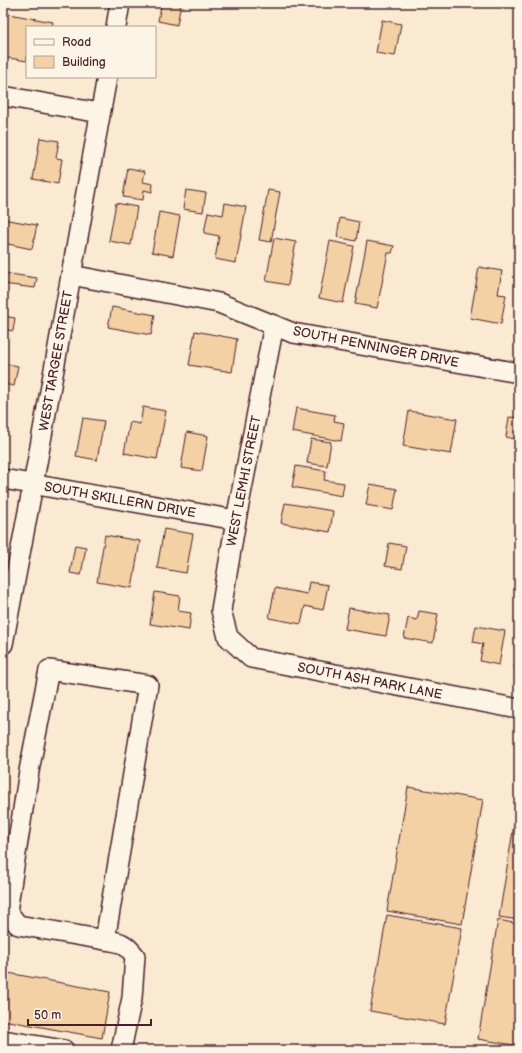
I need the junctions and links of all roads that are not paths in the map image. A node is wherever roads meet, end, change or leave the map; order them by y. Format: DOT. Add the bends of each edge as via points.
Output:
graph roads {
  1 [pos="120,3"];
  2 [pos="116,26"];
  3 [pos="107,78"];
  4 [pos="3,96"];
  5 [pos="100,113"];
  6 [pos="71,276"];
  7 [pos="274,325"];
  8 [pos="519,373"];
  9 [pos="3,479"];
  10 [pos="33,485"];
  11 [pos="236,520"];
  12 [pos="228,638"];
  13 [pos="3,644"];
  14 [pos="519,709"];
  15 [pos="106,940"];
  16 [pos="3,1040"];
  17 [pos="64,1050"];
  18 [pos="121,1050"];
  1 -- 2 [label="street"];
  3 -- 5 [label="street, WEST TARGEE STREET"];
  4 -- 5 [label="street"];
  5 -- 6 [label="street, WEST TARGEE STREET"];
  6 -- 7 [label="street, SOUTH PENNINGER DRIVE" via="219,302"];
  6 -- 10 [label="street, WEST TARGEE STREET"];
  7 -- 8 [label="street, SOUTH PENNINGER DRIVE" via="293,333"];
  7 -- 11 [label="street, WEST LEMHI STREET"];
  9 -- 10 [label="street, SOUTH SKILLERN DRIVE"];
  10 -- 11 [label="street, SOUTH SKILLERN DRIVE"];
  10 -- 13 [label="street, WEST TARGEE STREET"];
  11 -- 12 [label="street, WEST LEMHI STREET" via="221,610"];
  12 -- 14 [label="street, SOUTH ASH PARK LANE" via="250,658"];
  15 -- 15 [label="street" via="18,925 7,911 49,670 148,685"];
  15 -- 18 [label="street" via="127,945 135,956 132,998"];
  16 -- 17 [label="street"];
}
